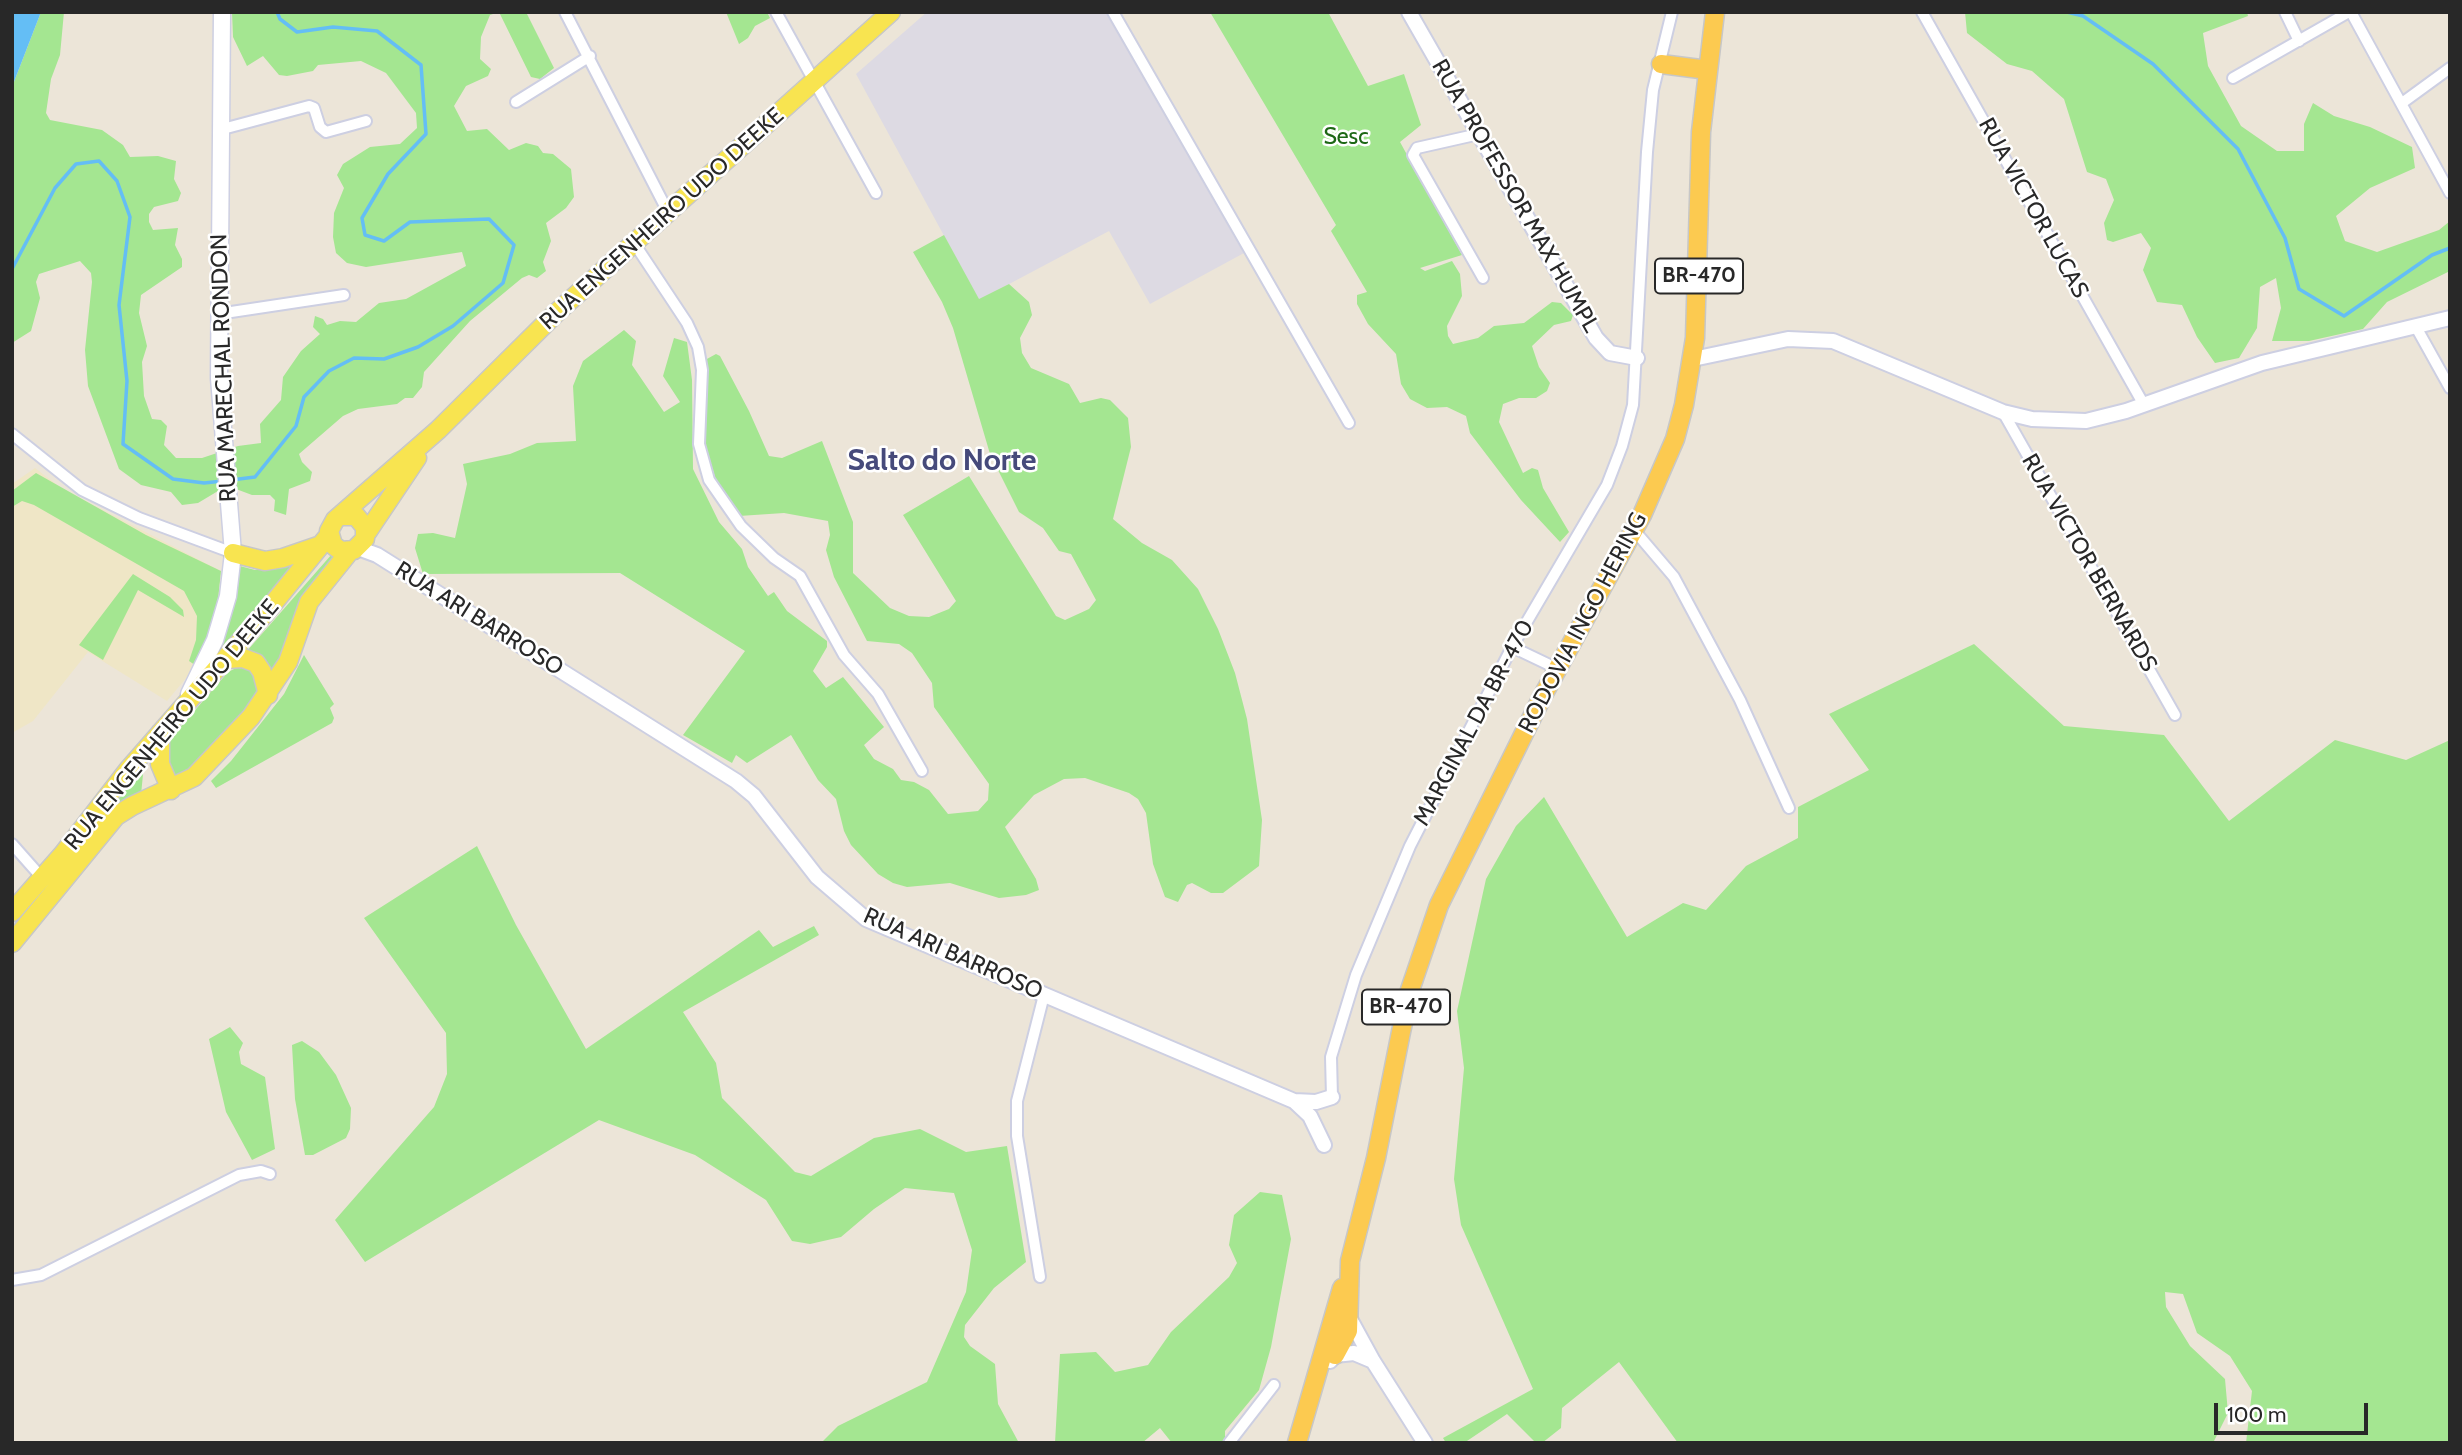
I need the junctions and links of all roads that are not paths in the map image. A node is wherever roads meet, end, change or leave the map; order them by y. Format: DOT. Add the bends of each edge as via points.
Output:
graph roads {
  1 [pos="222,12"];
  2 [pos="565,12"];
  3 [pos="776,12"];
  4 [pos="891,12"];
  5 [pos="1113,12"];
  6 [pos="1409,12"];
  7 [pos="1672,12"];
  8 [pos="1715,12"];
  9 [pos="1922,12"];
  10 [pos="2285,12"];
  11 [pos="2350,12"];
  12 [pos="2299,41"];
  13 [pos="590,56"];
  14 [pos="1661,64"];
  15 [pos="2450,68"];
  16 [pos="1708,70"];
  17 [pos="2233,78"];
  18 [pos="814,81"];
  19 [pos="516,102"];
  20 [pos="2402,103"];
  21 [pos="366,121"];
  22 [pos="219,130"];
  23 [pos="1479,134"];
  24 [pos="2450,192"];
  25 [pos="876,193"];
  26 [pos="668,212"];
  27 [pos="634,243"];
  28 [pos="1483,278"];
  29 [pos="344,295"];
  30 [pos="218,314"];
  31 [pos="2450,318"];
  32 [pos="2416,327"];
  33 [pos="1637,358"];
  34 [pos="1693,359"];
  35 [pos="2450,388"];
  36 [pos="2144,405"];
  37 [pos="2003,412"];
  38 [pos="1349,424"];
  39 [pos="438,430"];
  40 [pos="12,434"];
  41 [pos="341,516"];
  42 [pos="1634,530"];
  43 [pos="325,540"];
  44 [pos="360,543"];
  45 [pos="233,553"];
  46 [pos="1513,647"];
  47 [pos="226,659"];
  48 [pos="1558,669"];
  49 [pos="268,695"];
  50 [pos="179,712"];
  51 [pos="2175,715"];
  52 [pos="160,733"];
  53 [pos="922,771"];
  54 [pos="171,790"];
  55 [pos="1789,808"];
  56 [pos="12,844"];
  57 [pos="43,879"];
  58 [pos="12,912"];
  59 [pos="12,943"];
  60 [pos="1044,995"];
  61 [pos="1332,1097"];
  62 [pos="1294,1101"];
  63 [pos="1324,1145"];
  64 [pos="270,1174"];
  65 [pos="1350,1261"];
  66 [pos="1040,1277"];
  67 [pos="12,1280"];
  68 [pos="1350,1319"];
  69 [pos="1335,1355"];
  70 [pos="1373,1361"];
  71 [pos="1315,1378"];
  72 [pos="1274,1385"];
  73 [pos="1230,1443"];
  74 [pos="1297,1443"];
  75 [pos="1425,1443"];
  1 -- 22 [label="main road, RUA MARECHAL RONDON"];
  2 -- 13 [label="street"];
  3 -- 18 [label="street"];
  4 -- 18 [label="main road, RUA ENGENHEIRO UDO DEEKE"];
  5 -- 38 [label="street"];
  6 -- 23 [label="street, RUA PROFESSOR MAX HUMPL"];
  7 -- 14 [label="street, MARGINAL DA BR-470"];
  8 -- 16 [label="highway, RODOVIA INGO HERING / BR-470"];
  9 -- 36 [label="street, RUA VICTOR LUCAS"];
  10 -- 12 [label="street"];
  11 -- 12 [label="street"];
  11 -- 20 [label="street"];
  12 -- 17 [label="street"];
  13 -- 19 [label="street"];
  13 -- 26 [label="street"];
  14 -- 16 [label="highway"];
  14 -- 33 [label="street, MARGINAL DA BR-470" via="1653,90 1647,152"];
  15 -- 20 [label="street"];
  16 -- 34 [label="highway, RODOVIA INGO HERING / BR-470" via="1701,132"];
  18 -- 25 [label="street"];
  18 -- 26 [label="main road, RUA ENGENHEIRO UDO DEEKE"];
  20 -- 24 [label="street"];
  21 -- 22 [label="street" via="326,132 309,106"];
  22 -- 30 [label="main road, RUA MARECHAL RONDON"];
  23 -- 28 [label="street" via="1417,148 1412,155"];
  23 -- 33 [label="street, RUA PROFESSOR MAX HUMPL" via="1600,344 1610,353"];
  26 -- 27 [label="main road, RUA ENGENHEIRO UDO DEEKE"];
  27 -- 39 [label="main road, RUA ENGENHEIRO UDO DEEKE"];
  27 -- 53 [label="street" via="698,347 702,370 699,444 709,480 747,533 800,576 844,655 878,694"];
  29 -- 30 [label="street"];
  30 -- 45 [label="main road, RUA MARECHAL RONDON" via="223,450"];
  31 -- 32 [label="street"];
  32 -- 35 [label="street"];
  32 -- 36 [label="street" via="2262,363"];
  33 -- 46 [label="street, MARGINAL DA BR-470" via="1633,405 1607,485"];
  34 -- 37 [label="street" via="1788,339 1833,341"];
  34 -- 42 [label="highway, RODOVIA INGO HERING / BR-470" via="1675,439"];
  36 -- 37 [label="street" via="2086,421 2032,419"];
  37 -- 51 [label="street, RUA VICTOR BERNARDS"];
  39 -- 41 [label="main road, RUA ENGENHEIRO UDO DEEKE"];
  39 -- 44 [label="main road, RUA ENGENHEIRO UDO DEEKE"];
  40 -- 45 [label="street" via="82,490 139,518"];
  41 -- 43 [label="main road"];
  41 -- 44 [label="main road" via="356,516 364,522"];
  42 -- 48 [label="highway, RODOVIA INGO HERING / BR-470"];
  42 -- 55 [label="street" via="1674,577 1740,700"];
  43 -- 44 [label="main road" via="337,548"];
  43 -- 45 [label="main road" via="265,561"];
  43 -- 47 [label="main road, RUA ENGENHEIRO UDO DEEKE"];
  44 -- 49 [label="main road, RUA ENGENHEIRO UDO DEEKE" via="309,602 292,654"];
  44 -- 60 [label="street, RUA ARI BARROSO" via="736,781 754,796 817,877 866,919"];
  45 -- 50 [label="main road, RUA MARECHAL RONDON" via="228,596 215,640"];
  46 -- 48 [label="street"];
  46 -- 61 [label="street, MARGINAL DA BR-470" via="1409,846 1356,975 1331,1057"];
  47 -- 49 [label="main road" via="256,663"];
  47 -- 50 [label="main road, RUA ENGENHEIRO UDO DEEKE"];
  48 -- 65 [label="highway, RODOVIA INGO HERING / BR-470" via="1439,905 1410,990"];
  49 -- 54 [label="main road, RUA ENGENHEIRO UDO DEEKE" via="210,762"];
  50 -- 52 [label="main road, RUA ENGENHEIRO UDO DEEKE"];
  52 -- 54 [label="main road" via="160,764"];
  52 -- 57 [label="main road, RUA ENGENHEIRO UDO DEEKE"];
  54 -- 59 [label="main road, RUA ENGENHEIRO UDO DEEKE" via="116,816"];
  56 -- 57 [label="street"];
  57 -- 58 [label="main road, RUA ENGENHEIRO UDO DEEKE"];
  60 -- 62 [label="street, RUA ARI BARROSO"];
  60 -- 66 [label="street" via="1017,1101 1019,1149"];
  61 -- 62 [label="street, RUA ARI BARROSO"];
  62 -- 63 [label="street, RUA ARI BARROSO" via="1310,1116"];
  64 -- 67 [label="street" via="239,1175 41,1275"];
  65 -- 68 [label="highway"];
  65 -- 71 [label="highway"];
  68 -- 69 [label="highway" via="1346,1338"];
  68 -- 70 [label="street"];
  69 -- 70 [label="street" via="1354,1353"];
  69 -- 71 [label="street"];
  70 -- 75 [label="street"];
  71 -- 74 [label="highway"];
  72 -- 73 [label="street"];
}
